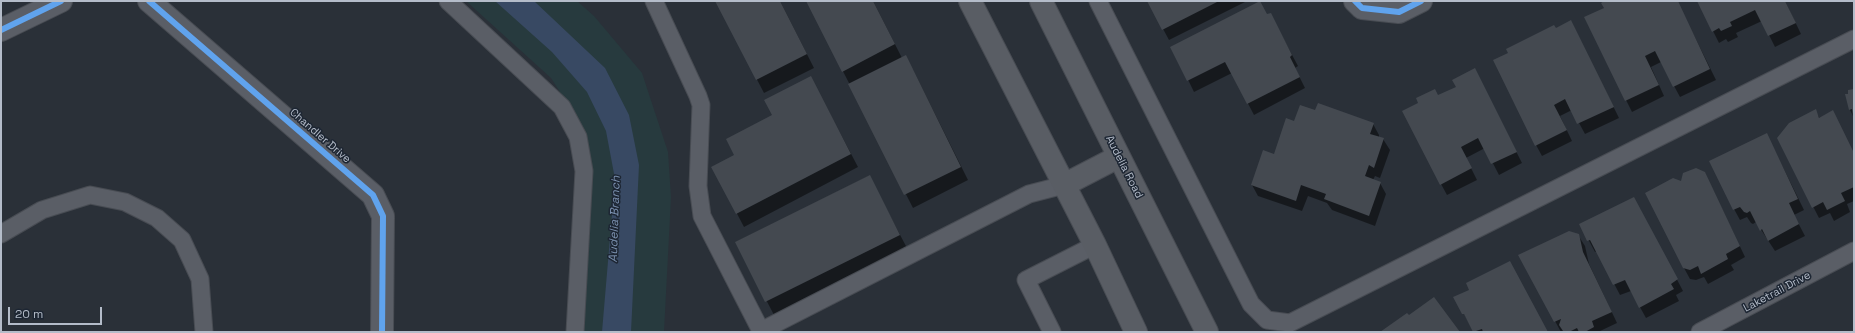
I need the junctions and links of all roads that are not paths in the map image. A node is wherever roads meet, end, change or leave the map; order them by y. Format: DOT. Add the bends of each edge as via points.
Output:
graph roads {
  1 [pos="61,1"];
  2 [pos="149,1"];
  3 [pos="448,1"];
  4 [pos="654,1"];
  5 [pos="970,1"];
  6 [pos="1041,1"];
  7 [pos="1098,1"];
  8 [pos="1355,1"];
  9 [pos="1421,1"];
  10 [pos="1,30"];
  11 [pos="1854,39"];
  12 [pos="1118,157"];
  13 [pos="1064,185"];
  14 [pos="1,234"];
  15 [pos="1095,245"];
  16 [pos="1854,251"];
  17 [pos="204,332"];
  18 [pos="382,332"];
  19 [pos="575,332"];
  20 [pos="1052,332"];
  21 [pos="1136,332"];
  22 [pos="1207,332"];
  23 [pos="1700,332"];
  1 -- 10 [label="street"];
  2 -- 18 [label="street, Chandler Drive" via="373,195 383,216"];
  3 -- 19 [label="lane" via="562,107 578,137 584,171"];
  4 -- 13 [label="lane" via="701,105 698,186 702,216 761,331 1029,194"];
  5 -- 13 [label="main road"];
  6 -- 12 [label="main road, Audelia Road"];
  7 -- 11 [label="lane" via="1251,304 1267,320 1290,323"];
  8 -- 9 [label="street" via="1362,8 1399,12"];
  12 -- 13 [label="main road"];
  12 -- 22 [label="main road, Audelia Road"];
  13 -- 15 [label="main road"];
  14 -- 17 [label="lane" via="42,210 90,195 125,202 157,218 182,240 200,279"];
  15 -- 20 [label="lane" via="1026,280"];
  15 -- 21 [label="main road"];
  16 -- 23 [label="lane, Laketrail Drive"];
}
